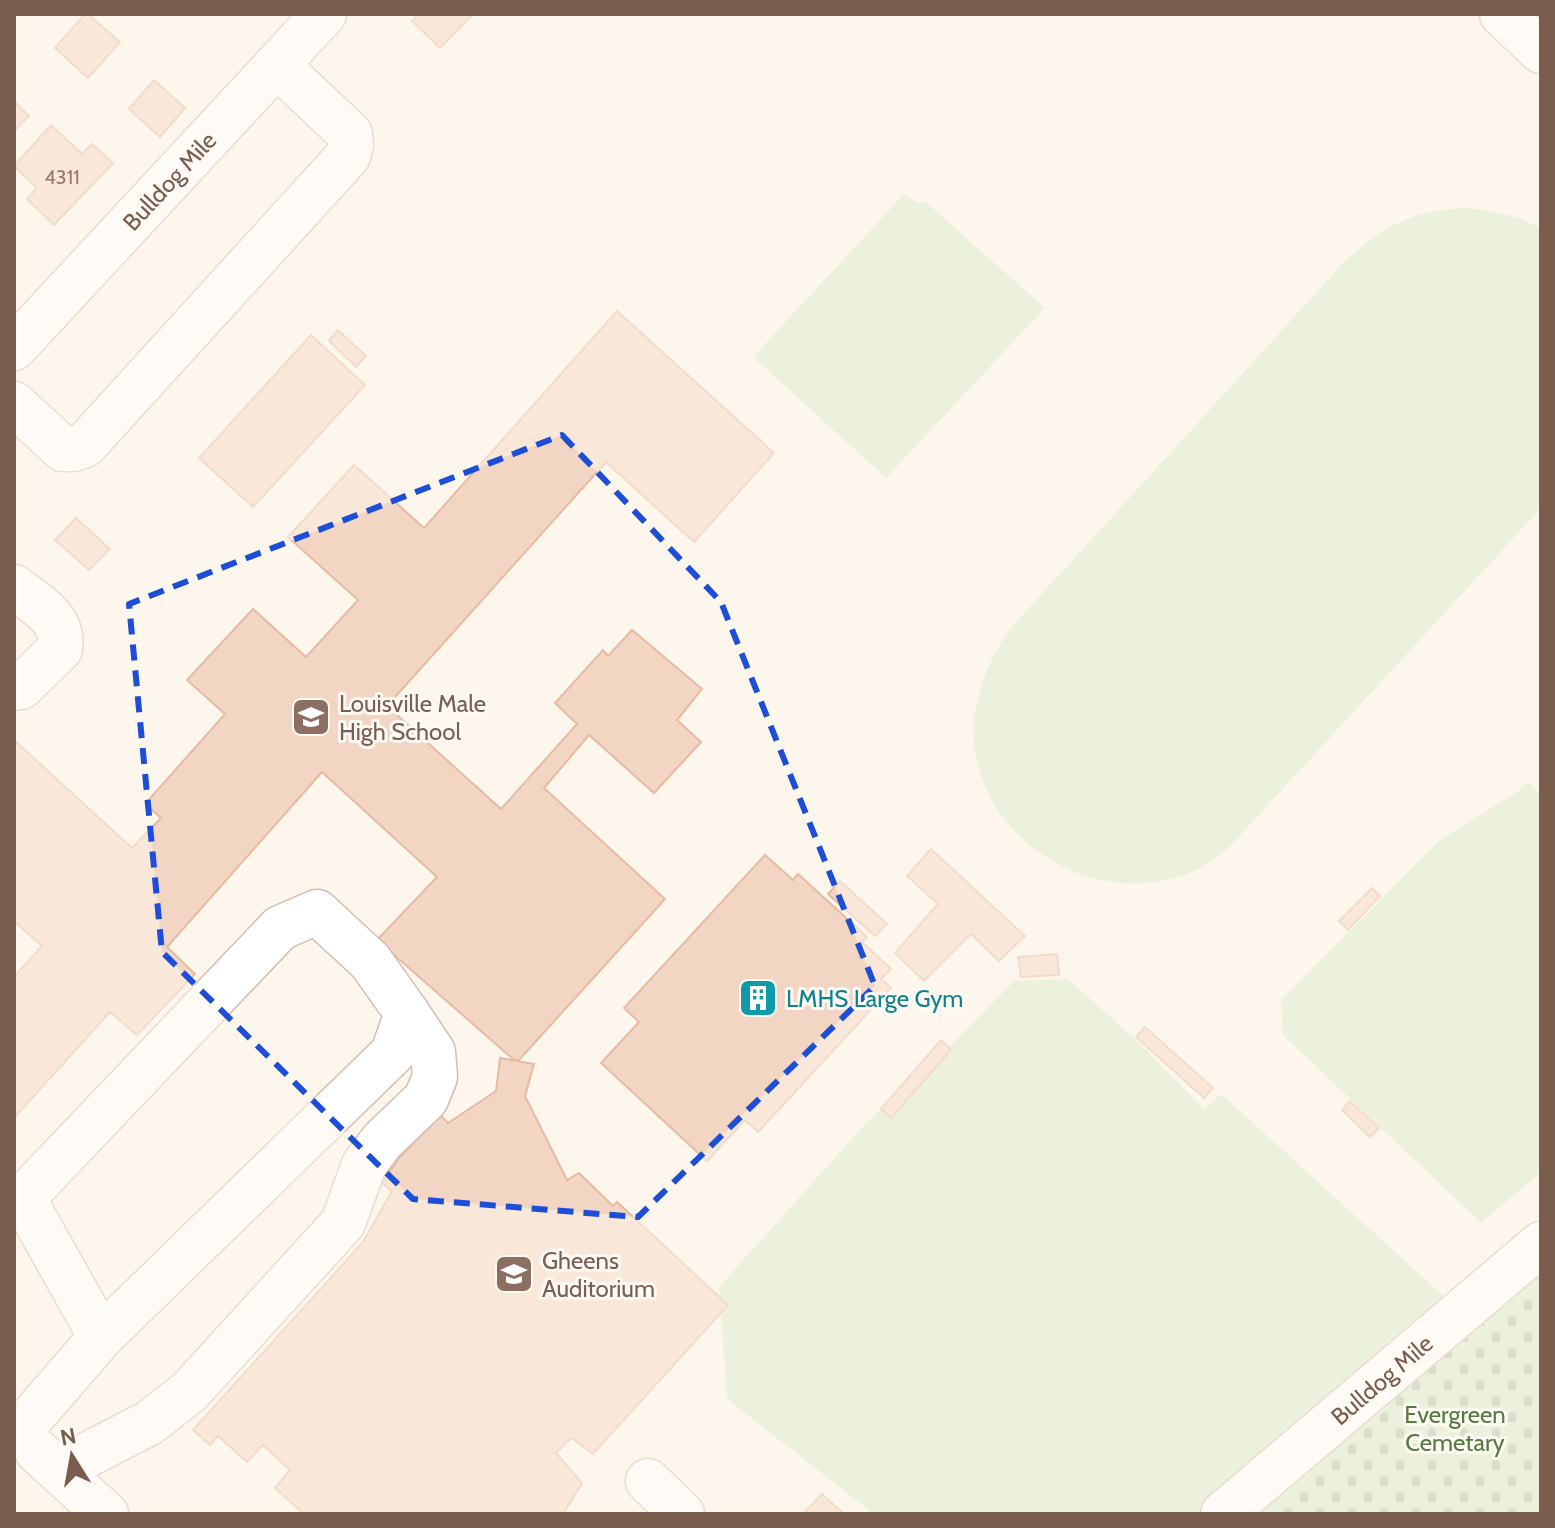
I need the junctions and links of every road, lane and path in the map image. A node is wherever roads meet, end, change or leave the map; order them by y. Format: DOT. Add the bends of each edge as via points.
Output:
graph roads {
  1 [pos="324,14"];
  2 [pos="1502,14"];
  3 [pos="1541,51"];
  4 [pos="277,65"];
  5 [pos="14,348"];
  6 [pos="14,404"];
  7 [pos="14,587"];
  8 [pos="14,688"];
  9 [pos="407,1013"];
  10 [pos="1541,1244"];
  11 [pos="101,1337"];
  12 [pos="15,1435"];
  13 [pos="58,1470"];
  14 [pos="648,1481"];
  15 [pos="106,1514"];
  16 [pos="682,1514"];
  17 [pos="1223,1514"];
  1 -- 4 [label="street, Bulldog Mile"];
  2 -- 3 [label="street"];
  4 -- 5 [label="street, Bulldog Mile"];
  4 -- 6 [label="street" via="350,134 348,156 85,445 63,449"];
  7 -- 8 [label="street" via="52,617 61,640 60,649"];
  9 -- 11 [label="street" via="393,1053"];
  9 -- 11 [label="street" via="370,961 317,912 280,928 23,1198"];
  9 -- 13 [label="street" via="433,1052 435,1077 426,1099 364,1165 343,1223 189,1392 149,1423"];
  10 -- 17 [label="street, Bulldog Mile"];
  11 -- 12 [label="street"];
  12 -- 13 [label="street"];
  13 -- 15 [label="street"];
  14 -- 16 [label="street"];
}
